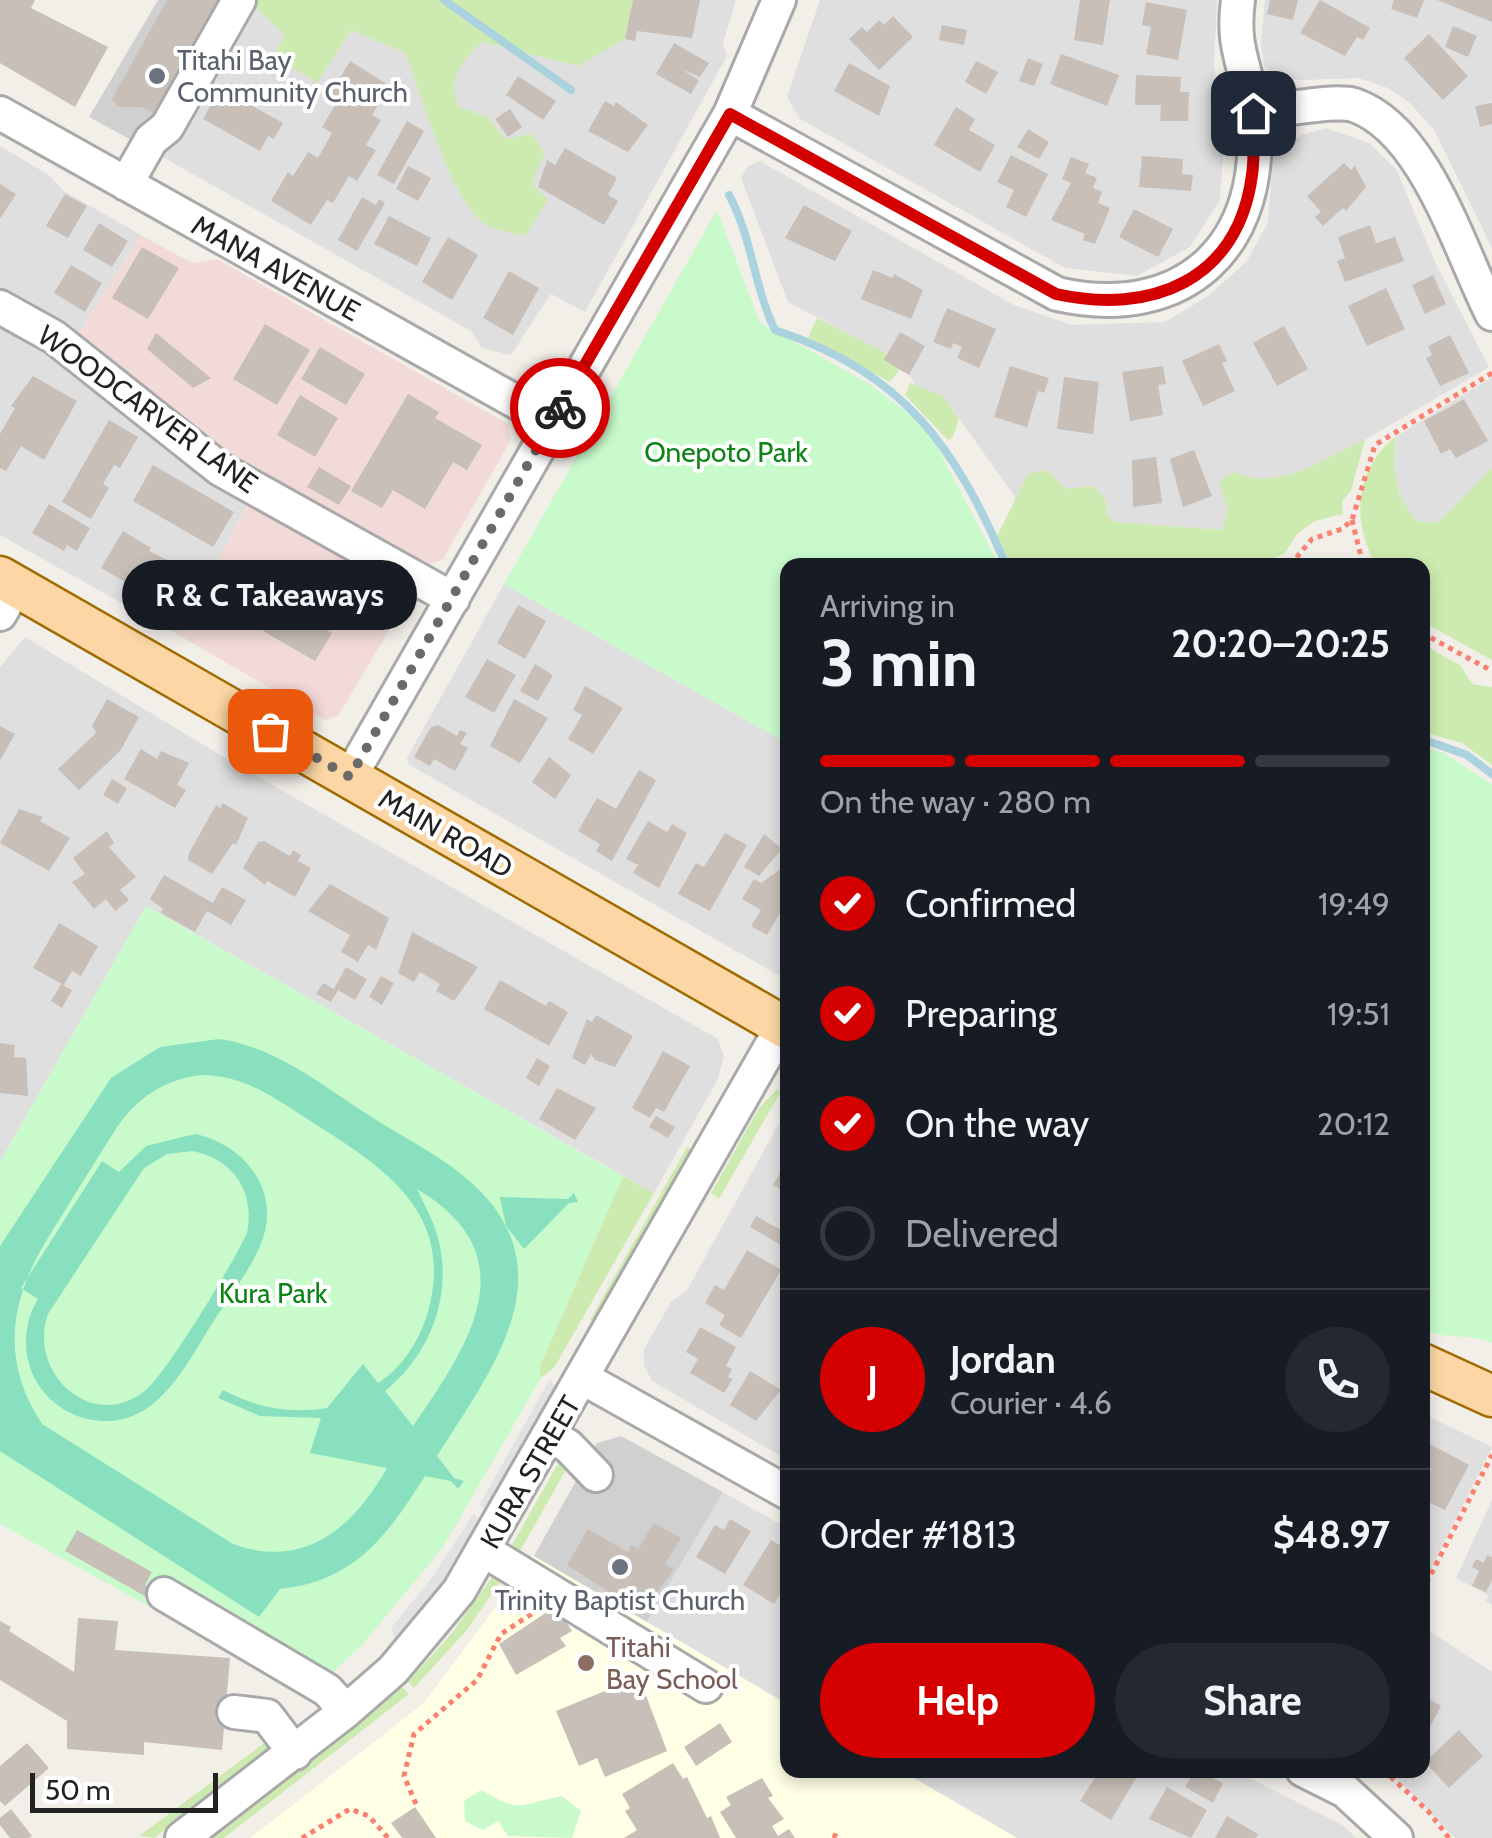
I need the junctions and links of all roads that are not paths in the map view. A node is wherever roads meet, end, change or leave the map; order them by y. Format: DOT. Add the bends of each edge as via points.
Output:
graph roads {
  1 [pos="239,0"];
  2 [pos="779,0"];
  3 [pos="1238,0"];
  4 [pos="0,113"];
  5 [pos="1253,113"];
  6 [pos="730,114"];
  7 [pos="126,184"];
  8 [pos="0,307"];
  9 [pos="1492,314"];
  10 [pos="552,422"];
  11 [pos="5,593"];
  12 [pos="452,599"];
  13 [pos="350,777"];
  14 [pos="780,1025"];
  15 [pos="780,1037"];
  16 [pos="1430,1368"];
  17 [pos="584,1378"];
  18 [pos="1492,1396"];
  19 [pos="551,1436"];
  20 [pos="596,1474"];
  21 [pos="780,1488"];
  22 [pos="485,1551"];
  23 [pos="164,1594"];
  24 [pos="706,1686"];
  25 [pos="234,1712"];
  26 [pos="346,1712"];
  27 [pos="296,1752"];
  28 [pos="1317,1778"];
  29 [pos="182,1838"];
  30 [pos="1396,1838"];
  1 -- 7 [label="street" via="167,128 151,140"];
  2 -- 6 [label="street"];
  3 -- 5 [label="street" via="1234,36"];
  4 -- 7 [label="street, MANA AVENUE"];
  5 -- 6 [label="street" via="1253,173 1232,236 1196,276 1160,296 1091,302 1056,294"];
  5 -- 9 [label="street" via="1350,104 1384,120 1415,152"];
  6 -- 10 [label="street"];
  7 -- 10 [label="street, MANA AVENUE"];
  8 -- 12 [label="street, WOODCARVER LANE" via="54,337 220,468"];
  10 -- 12 [label="street"];
  11 -- 13 [label="main road, MAIN ROAD"];
  12 -- 13 [label="street"];
  13 -- 14 [label="main road, MAIN ROAD"];
  15 -- 17 [label="street, KURA STREET"];
  16 -- 18 [label="main road"];
  17 -- 19 [label="street, KURA STREET"];
  17 -- 21 [label="street"];
  19 -- 20 [label="street"];
  19 -- 22 [label="street, KURA STREET"];
  22 -- 24 [label="street"];
  22 -- 26 [label="street, KURA STREET" via="392,1670"];
  23 -- 26 [label="street" via="327,1690"];
  25 -- 27 [label="street" via="266,1716"];
  26 -- 27 [label="street, KURA STREET"];
  27 -- 29 [label="street, KURA STREET"];
  28 -- 30 [label="street" via="1344,1792"];
}
